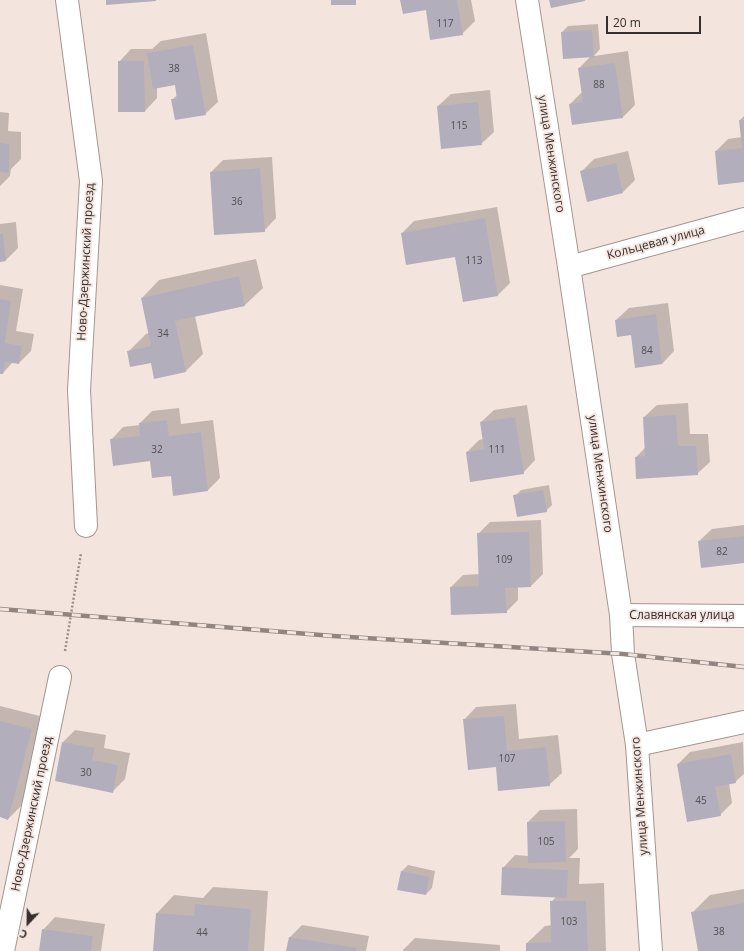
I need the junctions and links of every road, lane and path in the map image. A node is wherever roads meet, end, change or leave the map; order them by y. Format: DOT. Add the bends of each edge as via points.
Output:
graph roads {
  1 [pos="67,0"];
  2 [pos="527,0"];
  3 [pos="744,219"];
  4 [pos="569,267"];
  5 [pos="86,526"];
  6 [pos="621,616"];
  7 [pos="744,616"];
  8 [pos="60,677"];
  9 [pos="744,722"];
  10 [pos="638,744"];
  11 [pos="3,951"];
  12 [pos="652,951"];
  1 -- 5 [label="street, Ново-Дзержинский проезд" via="91,181 79,390"];
  2 -- 4 [label="street, улица Менжинского"];
  3 -- 4 [label="street, Кольцевая улица"];
  4 -- 6 [label="street, улица Менжинского"];
  5 -- 8 [label="path"];
  6 -- 7 [label="street, Славянская улица"];
  6 -- 10 [label="street, улица Менжинского" via="623,654"];
  8 -- 11 [label="street, Ново-Дзержинский проезд"];
  9 -- 10 [label="street"];
  10 -- 12 [label="street, улица Менжинского"];
}
